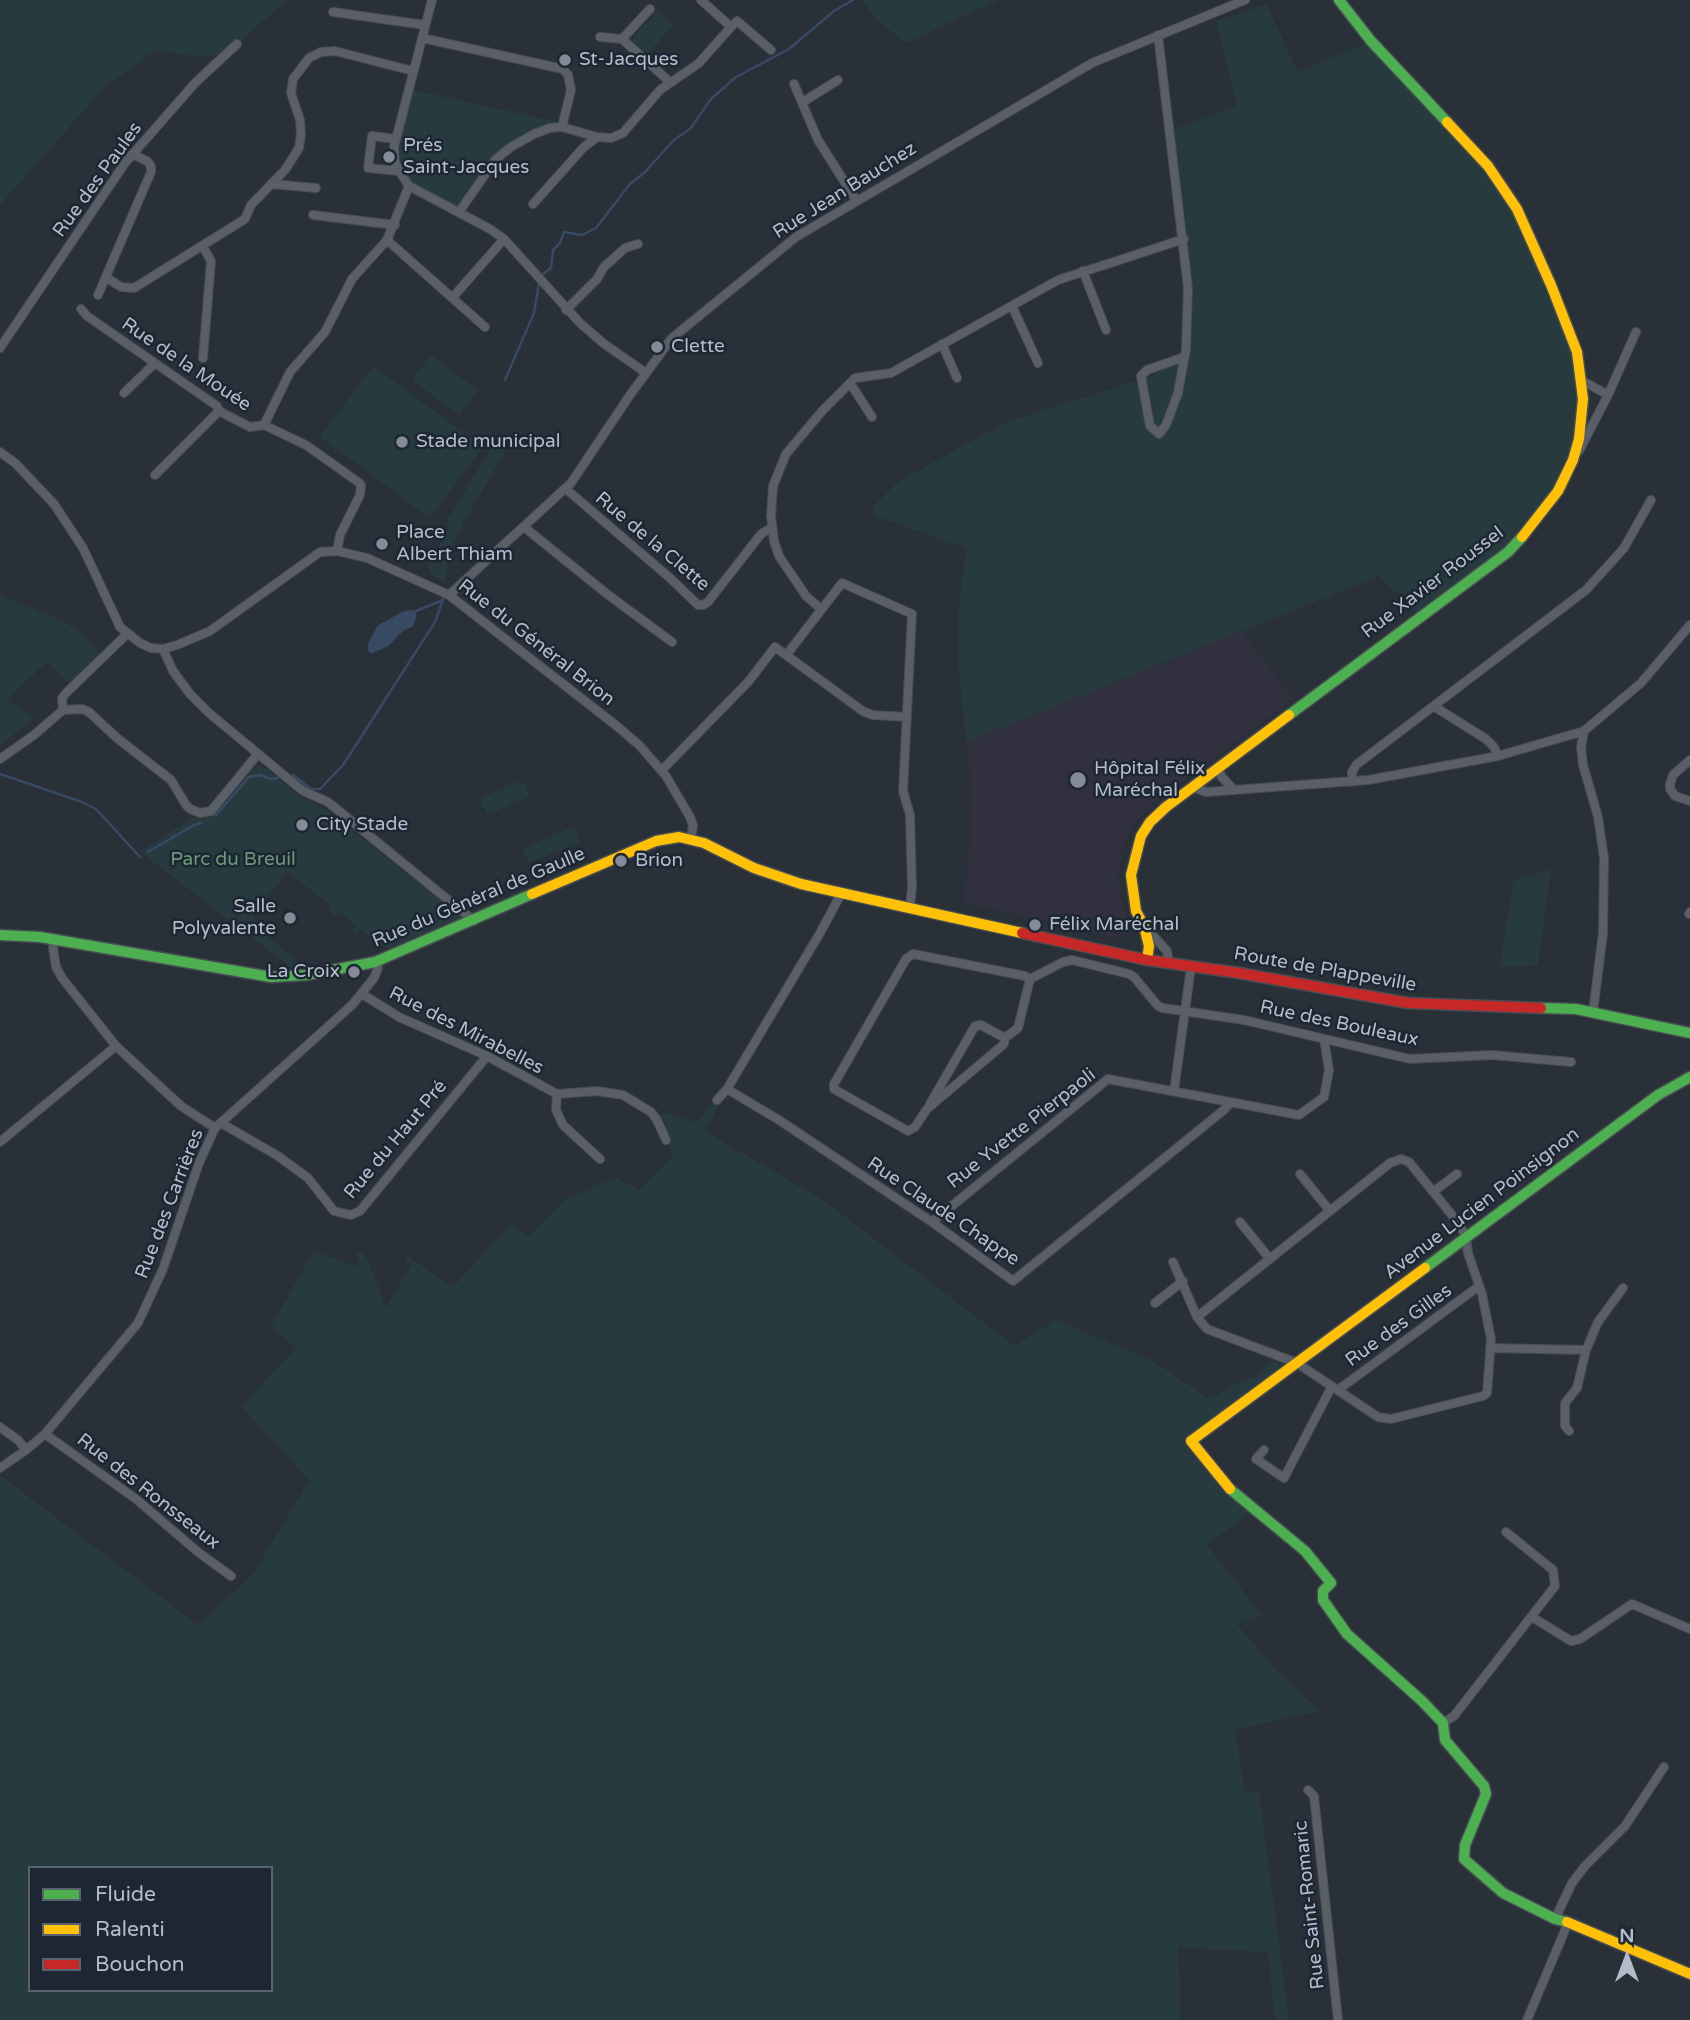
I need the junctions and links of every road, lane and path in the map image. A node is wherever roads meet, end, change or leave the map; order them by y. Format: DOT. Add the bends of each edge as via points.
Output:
graph roads {
  1 [pos="432,0"];
  2 [pos="701,0"];
  3 [pos="1245,0"];
  4 [pos="1339,0"];
  5 [pos="650,9"];
  6 [pos="333,12"];
  7 [pos="425,25"];
  8 [pos="732,27"];
  9 [pos="1158,35"];
  10 [pos="422,37"];
  11 [pos="600,37"];
  12 [pos="622,40"];
  13 [pos="237,44"];
  14 [pos="771,50"];
  15 [pos="413,71"];
  16 [pos="838,80"];
  17 [pos="670,82"];
  18 [pos="794,84"];
  19 [pos="803,102"];
  20 [pos="562,127"];
  21 [pos="597,137"];
  22 [pos="396,139"];
  23 [pos="132,154"];
  24 [pos="398,171"];
  25 [pos="271,184"];
  26 [pos="409,186"];
  27 [pos="316,188"];
  28 [pos="856,200"];
  29 [pos="533,204"];
  30 [pos="460,212"];
  31 [pos="313,215"];
  32 [pos="395,225"];
  33 [pos="504,239"];
  34 [pos="1184,239"];
  35 [pos="387,240"];
  36 [pos="638,244"];
  37 [pos="202,247"];
  38 [pos="1083,271"];
  39 [pos="107,278"];
  40 [pos="99,295"];
  41 [pos="453,297"];
  42 [pos="1012,306"];
  43 [pos="81,309"];
  44 [pos="566,310"];
  45 [pos="485,327"];
  46 [pos="1106,330"];
  47 [pos="1636,332"];
  48 [pos="942,344"];
  49 [pos="0,348"];
  50 [pos="1184,357"];
  51 [pos="202,358"];
  52 [pos="155,363"];
  53 [pos="1038,363"];
  54 [pos="646,373"];
  55 [pos="957,377"];
  56 [pos="1581,380"];
  57 [pos="850,383"];
  58 [pos="124,393"];
  59 [pos="1608,395"];
  60 [pos="219,411"];
  61 [pos="872,417"];
  62 [pos="264,425"];
  63 [pos="0,452"];
  64 [pos="1573,460"];
  65 [pos="155,475"];
  66 [pos="566,489"];
  67 [pos="1651,500"];
  68 [pos="524,527"];
  69 [pos="771,528"];
  70 [pos="337,551"];
  71 [pos="449,595"];
  72 [pos="821,609"];
  73 [pos="1690,625"];
  74 [pos="127,634"];
  75 [pos="672,642"];
  76 [pos="163,649"];
  77 [pos="787,654"];
  78 [pos="1435,707"];
  79 [pos="63,710"];
  80 [pos="907,717"];
  81 [pos="1584,731"];
  82 [pos="257,755"];
  83 [pos="1498,756"];
  84 [pos="1367,757"];
  85 [pos="0,759"];
  86 [pos="1690,760"];
  87 [pos="1218,767"];
  88 [pos="662,770"];
  89 [pos="1368,780"];
  90 [pos="1352,782"];
  91 [pos="1193,787"];
  92 [pos="1234,790"];
  93 [pos="1690,801"];
  94 [pos="691,838"];
  95 [pos="842,892"];
  96 [pos="910,907"];
  97 [pos="958,918"];
  98 [pos="474,921"];
  99 [pos="1144,926"];
  100 [pos="0,935"];
  101 [pos="54,940"];
  102 [pos="1147,960"];
  103 [pos="375,962"];
  104 [pos="1169,964"];
  105 [pos="1191,967"];
  106 [pos="1030,979"];
  107 [pos="362,994"];
  108 [pos="1184,1012"];
  109 [pos="1593,1012"];
  110 [pos="1690,1033"];
  111 [pos="1005,1038"];
  112 [pos="1324,1039"];
  113 [pos="116,1046"];
  114 [pos="487,1056"];
  115 [pos="1571,1062"];
  116 [pos="1690,1077"];
  117 [pos="727,1089"];
  118 [pos="1174,1091"];
  119 [pos="557,1094"];
  120 [pos="718,1100"];
  121 [pos="1230,1103"];
  122 [pos="927,1109"];
  123 [pos="218,1125"];
  124 [pos="666,1140"];
  125 [pos="0,1142"];
  126 [pos="600,1159"];
  127 [pos="1300,1174"];
  128 [pos="1457,1174"];
  129 [pos="1433,1192"];
  130 [pos="1330,1211"];
  131 [pos="932,1222"];
  132 [pos="1240,1222"];
  133 [pos="1466,1238"];
  134 [pos="1270,1259"];
  135 [pos="1173,1262"];
  136 [pos="1183,1281"];
  137 [pos="1479,1286"];
  138 [pos="1623,1287"];
  139 [pos="1155,1303"];
  140 [pos="1197,1317"];
  141 [pos="1490,1348"];
  142 [pos="1586,1350"];
  143 [pos="1297,1363"];
  144 [pos="1335,1388"];
  145 [pos="0,1427"];
  146 [pos="1569,1432"];
  147 [pos="45,1434"];
  148 [pos="26,1450"];
  149 [pos="1264,1450"];
  150 [pos="0,1468"];
  151 [pos="1506,1532"];
  152 [pos="231,1576"];
  153 [pos="1532,1617"];
  154 [pos="1690,1629"];
  155 [pos="1443,1723"];
  156 [pos="1664,1766"];
  157 [pos="1308,1790"];
  158 [pos="1555,1919"];
  159 [pos="1568,1923"];
  160 [pos="1690,1974"];
  161 [pos="1338,2020"];
  162 [pos="1527,2020"];
  1 -- 7 [label="street"];
  2 -- 8 [label="street"];
  3 -- 9 [label="street, Rue Jean Bauchez"];
  4 -- 56 [label="street, Rue Xavier Roussel" via="1502,184 1567,323"];
  5 -- 12 [label="street"];
  6 -- 7 [label="street"];
  7 -- 10 [label="street"];
  8 -- 14 [label="street" via="737,21"];
  8 -- 17 [label="street" via="699,63"];
  9 -- 28 [label="street, Rue Jean Bauchez" via="1092,63"];
  9 -- 34 [label="street"];
  10 -- 15 [label="street"];
  10 -- 20 [label="street" via="563,69 571,83"];
  11 -- 12 [label="street"];
  12 -- 17 [label="street"];
  13 -- 23 [label="street, Rue des Paules"];
  15 -- 22 [label="street"];
  15 -- 25 [label="street" via="335,51 309,58 293,79 291,93 300,120 299,148"];
  16 -- 19 [label="street"];
  17 -- 21 [label="street" via="623,133"];
  18 -- 19 [label="street"];
  19 -- 28 [label="street" via="818,140"];
  20 -- 21 [label="street"];
  20 -- 30 [label="street" via="534,134 510,147 496,159"];
  21 -- 29 [label="street"];
  22 -- 24 [label="street"];
  22 -- 24 [label="street" via="372,136 368,168"];
  23 -- 39 [label="street" via="147,161 151,172"];
  23 -- 49 [label="street, Rue des Paules"];
  24 -- 26 [label="street"];
  25 -- 27 [label="street"];
  25 -- 37 [label="street" via="251,205 245,219"];
  26 -- 30 [label="street"];
  26 -- 32 [label="street"];
  28 -- 54 [label="street, Rue Jean Bauchez" via="754,270 672,338"];
  30 -- 33 [label="street"];
  31 -- 32 [label="street"];
  32 -- 35 [label="street"];
  33 -- 41 [label="street"];
  33 -- 44 [label="street"];
  34 -- 38 [label="street"];
  34 -- 50 [label="street" via="1188,288"];
  35 -- 41 [label="street"];
  35 -- 62 [label="street" via="352,279 325,332 290,372"];
  36 -- 44 [label="street" via="625,248 604,267"];
  37 -- 39 [label="street" via="134,288 121,287"];
  37 -- 51 [label="street" via="211,261"];
  38 -- 42 [label="street"];
  38 -- 46 [label="street"];
  39 -- 40 [label="street"];
  41 -- 45 [label="street"];
  42 -- 48 [label="street"];
  42 -- 53 [label="street"];
  43 -- 52 [label="street, Rue de la Mouée"];
  44 -- 54 [label="street"];
  47 -- 59 [label="street"];
  48 -- 55 [label="street"];
  48 -- 57 [label="street" via="891,373 859,376"];
  50 -- 50 [label="street" via="1178,393 1159,435 1150,426 1141,376"];
  52 -- 58 [label="street"];
  52 -- 60 [label="street, Rue de la Mouée"];
  54 -- 66 [label="street, Rue Jean Bauchez"];
  56 -- 59 [label="street"];
  56 -- 64 [label="street, Rue Xavier Roussel" via="1583,418"];
  57 -- 61 [label="street"];
  57 -- 69 [label="street" via="786,454 773,486"];
  59 -- 64 [label="street"];
  60 -- 62 [label="street, Rue de la Mouée" via="250,427"];
  60 -- 65 [label="street"];
  62 -- 70 [label="street, Rue de la Mouée" via="306,445 361,485"];
  63 -- 74 [label="street" via="54,504 83,548"];
  64 -- 87 [label="street, Rue Xavier Roussel" via="1558,491 1508,552"];
  66 -- 68 [label="street, Rue Jean Bauchez"];
  66 -- 69 [label="street, Rue de la Clette" via="703,606 761,534"];
  67 -- 78 [label="street" via="1623,548 1587,590"];
  68 -- 71 [label="street, Rue Jean Bauchez"];
  68 -- 75 [label="street"];
  69 -- 72 [label="street" via="787,570"];
  70 -- 71 [label="street, Rue du Général Brion" via="367,558"];
  70 -- 76 [label="street" via="320,552 209,631"];
  71 -- 88 [label="street, Rue du Général Brion" via="618,727"];
  72 -- 77 [label="street"];
  72 -- 80 [label="street" via="842,583 912,614"];
  73 -- 81 [label="street" via="1641,683"];
  74 -- 76 [label="street" via="151,648"];
  74 -- 79 [label="street" via="66,693"];
  76 -- 82 [label="street" via="190,694"];
  77 -- 80 [label="street" via="864,712"];
  77 -- 88 [label="street" via="775,647 749,681"];
  78 -- 83 [label="street" via="1486,739"];
  78 -- 84 [label="street"];
  79 -- 82 [label="street" via="89,712 171,780 196,813 211,811"];
  79 -- 85 [label="street"];
  80 -- 96 [label="street" via="902,791 911,815"];
  81 -- 83 [label="street"];
  81 -- 109 [label="street" via="1583,765 1604,858 1603,933"];
  82 -- 98 [label="street" via="303,791 328,802"];
  83 -- 89 [label="street"];
  84 -- 89 [label="street"];
  84 -- 90 [label="street" via="1356,765"];
  86 -- 93 [label="street" via="1670,784 1675,796"];
  87 -- 91 [label="street, Rue Xavier Roussel"];
  87 -- 92 [label="street"];
  88 -- 94 [label="street, Rue du Général Brion" via="690,817"];
  89 -- 90 [label="street"];
  90 -- 92 [label="street"];
  91 -- 92 [label="street" via="1206,792"];
  91 -- 99 [label="street, Rue Xavier Roussel" via="1150,822 1136,851 1132,894"];
  94 -- 95 [label="street, Rue du Général de Gaulle" via="782,878"];
  94 -- 98 [label="street, Rue du Général de Gaulle" via="656,841"];
  95 -- 96 [label="street, Rue du Général de Gaulle"];
  95 -- 117 [label="street"];
  96 -- 97 [label="street, Rue du Général de Gaulle"];
  97 -- 102 [label="street, Route de Plappeville"];
  98 -- 103 [label="street, Rue du Général de Gaulle"];
  99 -- 102 [label="street, Rue Xavier Roussel"];
  99 -- 104 [label="street, Rue Xavier Roussel" via="1167,951"];
  100 -- 101 [label="street, Rue du Général de Gaulle"];
  101 -- 103 [label="street, Rue du Général de Gaulle" via="271,976 306,975"];
  101 -- 113 [label="street, Rue du Haut Pré" via="62,978"];
  102 -- 104 [label="street, Route de Plappeville"];
  103 -- 107 [label="street, Rue des Carrières" via="374,978"];
  104 -- 105 [label="street, Route de Plappeville"];
  105 -- 108 [label="street"];
  105 -- 109 [label="street, Route de Plappeville" via="1408,1003"];
  106 -- 108 [label="street, Rue des Bouleaux" via="1072,961 1129,974 1158,1006"];
  106 -- 111 [label="street" via="1018,1028"];
  106 -- 122 [label="street" via="921,954 906,959 833,1087 908,1131"];
  107 -- 114 [label="street, Rue des Mirabelles" via="400,1017"];
  107 -- 123 [label="street, Rue des Carrières"];
  108 -- 112 [label="street, Rue des Bouleaux" via="1244,1020"];
  108 -- 118 [label="street"];
  109 -- 110 [label="street, Route de Plappeville"];
  111 -- 122 [label="street"];
  111 -- 122 [label="street" via="981,1025 975,1027"];
  112 -- 115 [label="street, Rue des Bouleaux" via="1410,1059 1492,1055"];
  112 -- 121 [label="street, Rue Yvette Pierpaoli" via="1329,1070 1324,1097 1299,1115"];
  113 -- 123 [label="street, Rue du Haut Pré" via="181,1106"];
  113 -- 125 [label="street"];
  114 -- 119 [label="street, Rue des Mirabelles"];
  114 -- 123 [label="street, Rue du Haut Pré" via="360,1211 351,1215 334,1211 308,1178 278,1156"];
  116 -- 133 [label="street, Avenue Lucien Poinsignon" via="1658,1095"];
  117 -- 120 [label="street"];
  117 -- 131 [label="street, Rue Claude Chappe"];
  118 -- 121 [label="street, Rue Yvette Pierpaoli"];
  118 -- 131 [label="street, Rue Yvette Pierpaoli" via="1108,1079"];
  119 -- 124 [label="street, Rue des Mirabelles" via="611,1092 633,1100 657,1120"];
  119 -- 126 [label="street, Rue des Mirabelles" via="556,1110 563,1125"];
  121 -- 131 [label="street, Rue Claude Chappe" via="1013,1281"];
  123 -- 147 [label="street, Rue des Carrières" via="138,1323"];
  127 -- 130 [label="street"];
  128 -- 129 [label="street"];
  129 -- 130 [label="street" via="1409,1162 1401,1159"];
  129 -- 133 [label="street"];
  130 -- 134 [label="street"];
  132 -- 134 [label="street"];
  133 -- 137 [label="street"];
  133 -- 143 [label="street, Avenue Lucien Poinsignon"];
  134 -- 140 [label="street"];
  135 -- 136 [label="street"];
  136 -- 139 [label="street"];
  136 -- 140 [label="street"];
  137 -- 141 [label="street"];
  137 -- 144 [label="street, Rue des Gilles"];
  138 -- 142 [label="street" via="1598,1322"];
  140 -- 143 [label="street" via="1207,1329"];
  141 -- 142 [label="street"];
  141 -- 144 [label="street" via="1487,1393 1483,1396 1391,1419 1378,1417"];
  142 -- 146 [label="street" via="1577,1388 1565,1403"];
  143 -- 144 [label="street"];
  143 -- 155 [label="street, Avenue Lucien Poinsignon" via="1191,1441 1226,1485 1305,1551 1331,1583 1323,1591 1323,1600 1348,1634"];
  144 -- 149 [label="street" via="1284,1478 1256,1459"];
  145 -- 148 [label="street"];
  147 -- 148 [label="street, Rue des Carrières"];
  147 -- 152 [label="street, Rue des Ronsseaux" via="116,1483"];
  148 -- 150 [label="street, Rue des Carrières"];
  151 -- 153 [label="street" via="1553,1570 1555,1586"];
  153 -- 154 [label="street" via="1571,1641 1632,1604"];
  153 -- 155 [label="street" via="1454,1716"];
  155 -- 158 [label="street" via="1445,1740 1486,1794 1465,1845 1464,1859 1503,1893"];
  156 -- 158 [label="street" via="1625,1826 1572,1883"];
  157 -- 161 [label="street, Rue Saint-Romaric" via="1314,1796"];
  158 -- 159 [label="street"];
  159 -- 160 [label="street"];
  159 -- 162 [label="street"];
}
